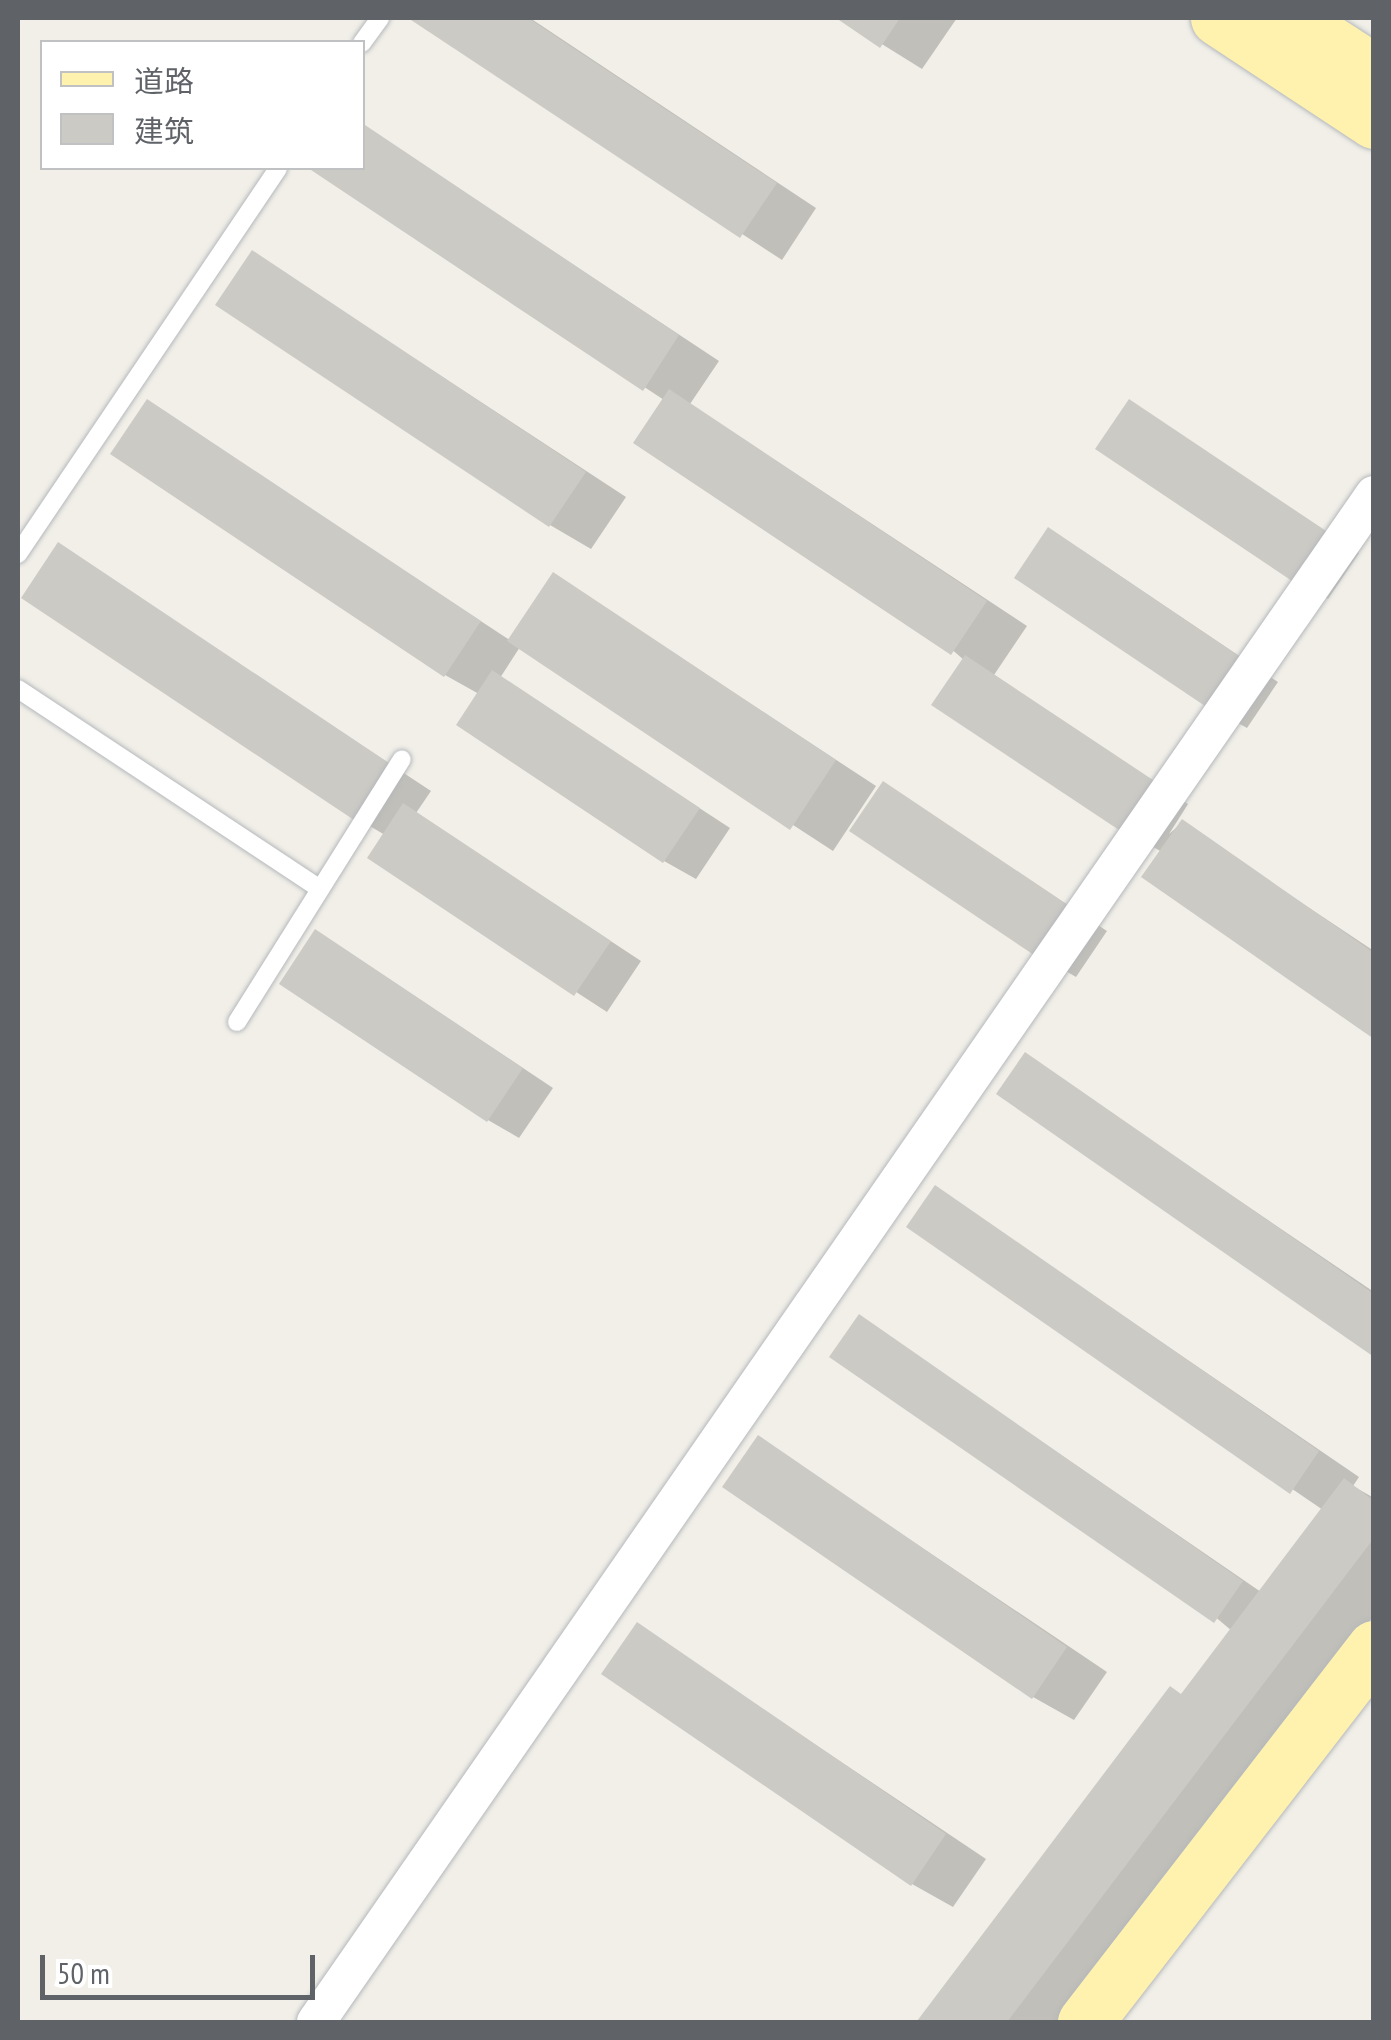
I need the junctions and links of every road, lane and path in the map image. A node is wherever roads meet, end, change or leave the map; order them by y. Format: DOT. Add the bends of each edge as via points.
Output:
graph roads {
  1 [pos="380,18"];
  2 [pos="1218,18"];
  3 [pos="1291,18"];
  4 [pos="364,40"];
  5 [pos="1374,72"];
  6 [pos="1374,121"];
  7 [pos="277,170"];
  8 [pos="1374,495"];
  9 [pos="18,554"];
  10 [pos="18,689"];
  11 [pos="402,759"];
  12 [pos="320,889"];
  13 [pos="237,1022"];
  14 [pos="1374,1648"];
  15 [pos="316,2022"];
  16 [pos="1084,2022"];
  1 -- 4 [label="lane"];
  2 -- 6 [label="main road"];
  3 -- 5 [label="main road"];
  7 -- 9 [label="lane"];
  8 -- 15 [label="street"];
  10 -- 12 [label="lane"];
  11 -- 12 [label="lane"];
  12 -- 13 [label="lane"];
  14 -- 16 [label="main road"];
}
